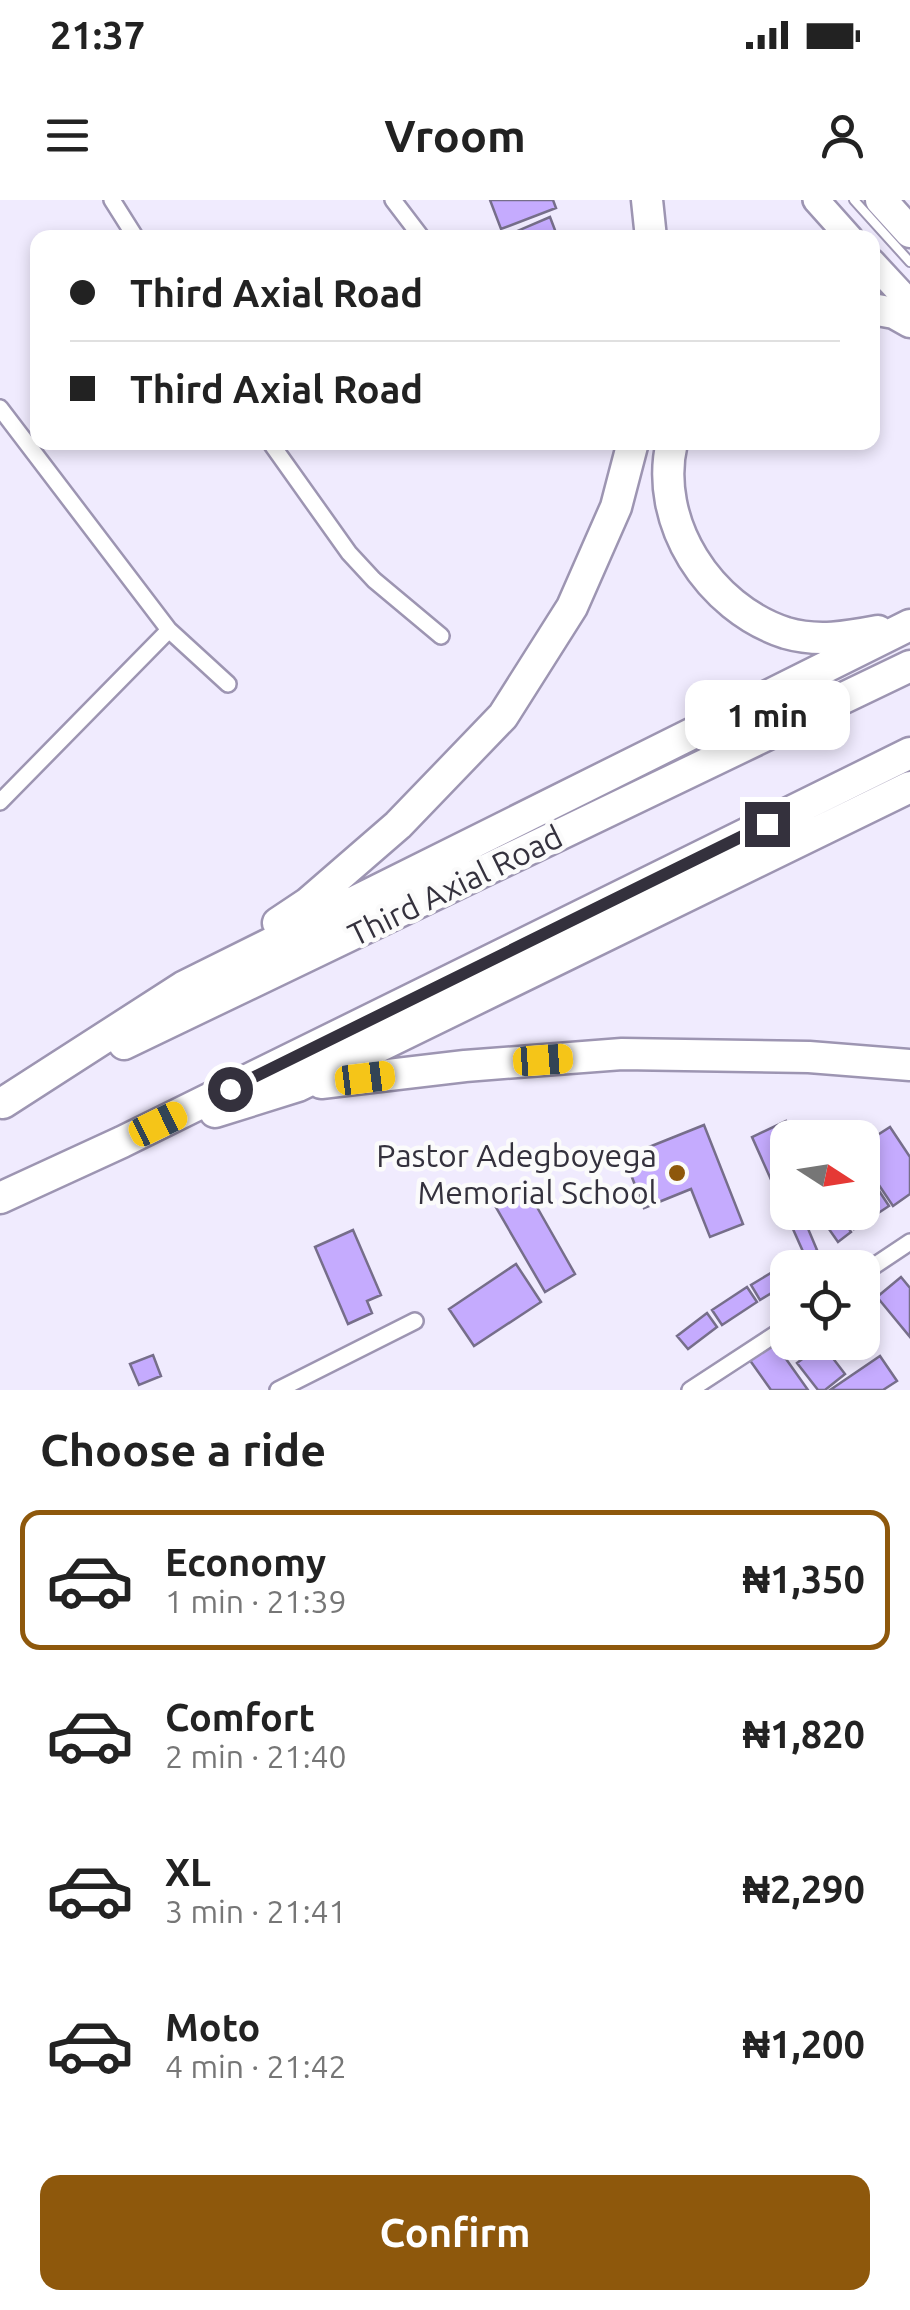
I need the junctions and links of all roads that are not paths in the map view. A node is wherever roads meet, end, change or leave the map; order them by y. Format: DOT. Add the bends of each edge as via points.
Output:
graph roads {
  1 [pos="112,200"];
  2 [pos="393,200"];
  3 [pos="647,200"];
  4 [pos="816,200"];
  5 [pos="854,200"];
  6 [pos="882,200"];
  7 [pos="131,230"];
  8 [pos="416,230"];
  9 [pos="650,230"];
  10 [pos="843,230"];
  11 [pos="910,232"];
  12 [pos="910,262"];
  13 [pos="880,271"];
  14 [pos="910,303"];
  15 [pos="880,310"];
  16 [pos="910,322"];
  17 [pos="0,408"];
  18 [pos="30,448"];
  19 [pos="32,450"];
  20 [pos="276,450"];
  21 [pos="631,450"];
  22 [pos="670,450"];
  23 [pos="910,623"];
  24 [pos="168,630"];
  25 [pos="441,636"];
  26 [pos="910,666"];
  27 [pos="228,684"];
  28 [pos="910,754"];
  29 [pos="910,787"];
  30 [pos="0,802"];
  31 [pos="183,987"];
  32 [pos="910,1066"];
  33 [pos="298,1086"];
  34 [pos="2,1103"];
  35 [pos="122,1142"];
  36 [pos="0,1198"];
  37 [pos="910,1242"];
  38 [pos="880,1262"];
  39 [pos="415,1321"];
  40 [pos="770,1338"];
  41 [pos="278,1390"];
  42 [pos="690,1390"];
  1 -- 7 [label="street"];
  2 -- 8 [label="street"];
  3 -- 9 [label="highway"];
  4 -- 10 [label="main road"];
  5 -- 12 [label="lane"];
  6 -- 11 [label="highway"];
  13 -- 14 [label="main road"];
  15 -- 16 [label="highway"];
  17 -- 18 [label="street"];
  19 -- 24 [label="street"];
  20 -- 25 [label="street" via="349,553"];
  21 -- 31 [label="highway" via="616,507 572,608 503,716 398,825 308,902"];
  22 -- 23 [label="highway" via="670,503 680,536 724,596 754,618 814,638"];
  23 -- 31 [label="highway"];
  24 -- 27 [label="street"];
  24 -- 30 [label="street"];
  26 -- 34 [label="highway, Third Axial Road"];
  28 -- 35 [label="highway"];
  29 -- 33 [label="highway"];
  31 -- 34 [label="highway"];
  32 -- 33 [label="highway" via="622,1054"];
  33 -- 35 [label="highway"];
  35 -- 36 [label="highway"];
  37 -- 38 [label="street"];
  39 -- 41 [label="street"];
  40 -- 42 [label="street"];
}
